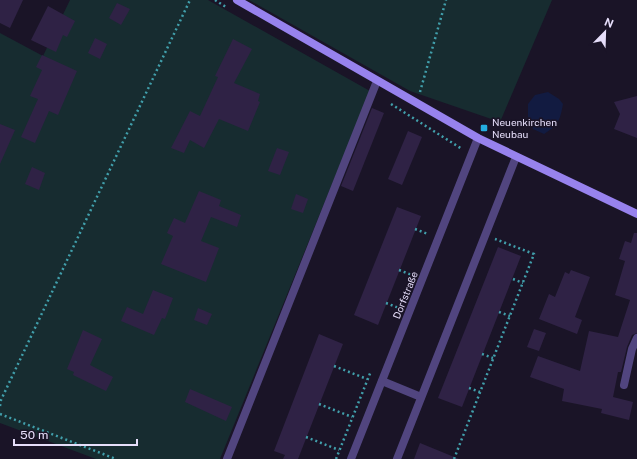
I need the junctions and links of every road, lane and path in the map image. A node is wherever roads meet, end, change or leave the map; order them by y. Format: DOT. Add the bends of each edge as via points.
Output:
graph roads {
  1 [pos="190,0"];
  2 [pos="237,0"];
  3 [pos="446,0"];
  4 [pos="378,81"];
  5 [pos="416,104"];
  6 [pos="478,138"];
  7 [pos="516,157"];
  8 [pos="636,212"];
  9 [pos="485,235"];
  10 [pos="513,278"];
  11 [pos="523,282"];
  12 [pos="499,312"];
  13 [pos="510,316"];
  14 [pos="637,338"];
  15 [pos="482,354"];
  16 [pos="493,358"];
  17 [pos="334,366"];
  18 [pos="381,383"];
  19 [pos="624,385"];
  20 [pos="469,388"];
  21 [pos="480,392"];
  22 [pos="421,397"];
  23 [pos="319,404"];
  24 [pos="0,406"];
  25 [pos="0,414"];
  26 [pos="366,422"];
  27 [pos="306,437"];
  28 [pos="352,457"];
  29 [pos="116,459"];
  30 [pos="227,459"];
  31 [pos="397,459"];
  32 [pos="454,459"];
  1 -- 24 [label="path" via="4,392"];
  2 -- 4 [label="street"];
  3 -- 5 [label="path"];
  4 -- 5 [label="street"];
  4 -- 30 [label="street"];
  5 -- 6 [label="street"];
  6 -- 7 [label="street"];
  6 -- 18 [label="street, Dorfstraße"];
  7 -- 8 [label="street"];
  7 -- 9 [label="street"];
  9 -- 11 [label="path" via="534,254"];
  9 -- 22 [label="street"];
  10 -- 11 [label="path"];
  11 -- 13 [label="path"];
  12 -- 13 [label="path"];
  13 -- 16 [label="path"];
  14 -- 19 [label="street"];
  15 -- 16 [label="path"];
  16 -- 21 [label="path"];
  17 -- 18 [label="path"];
  18 -- 22 [label="street"];
  18 -- 26 [label="street, Dorfstraße"];
  20 -- 21 [label="path"];
  21 -- 32 [label="path"];
  22 -- 31 [label="street"];
  23 -- 26 [label="path"];
  25 -- 29 [label="path"];
  26 -- 28 [label="street, Dorfstraße"];
  27 -- 28 [label="path"];
}
